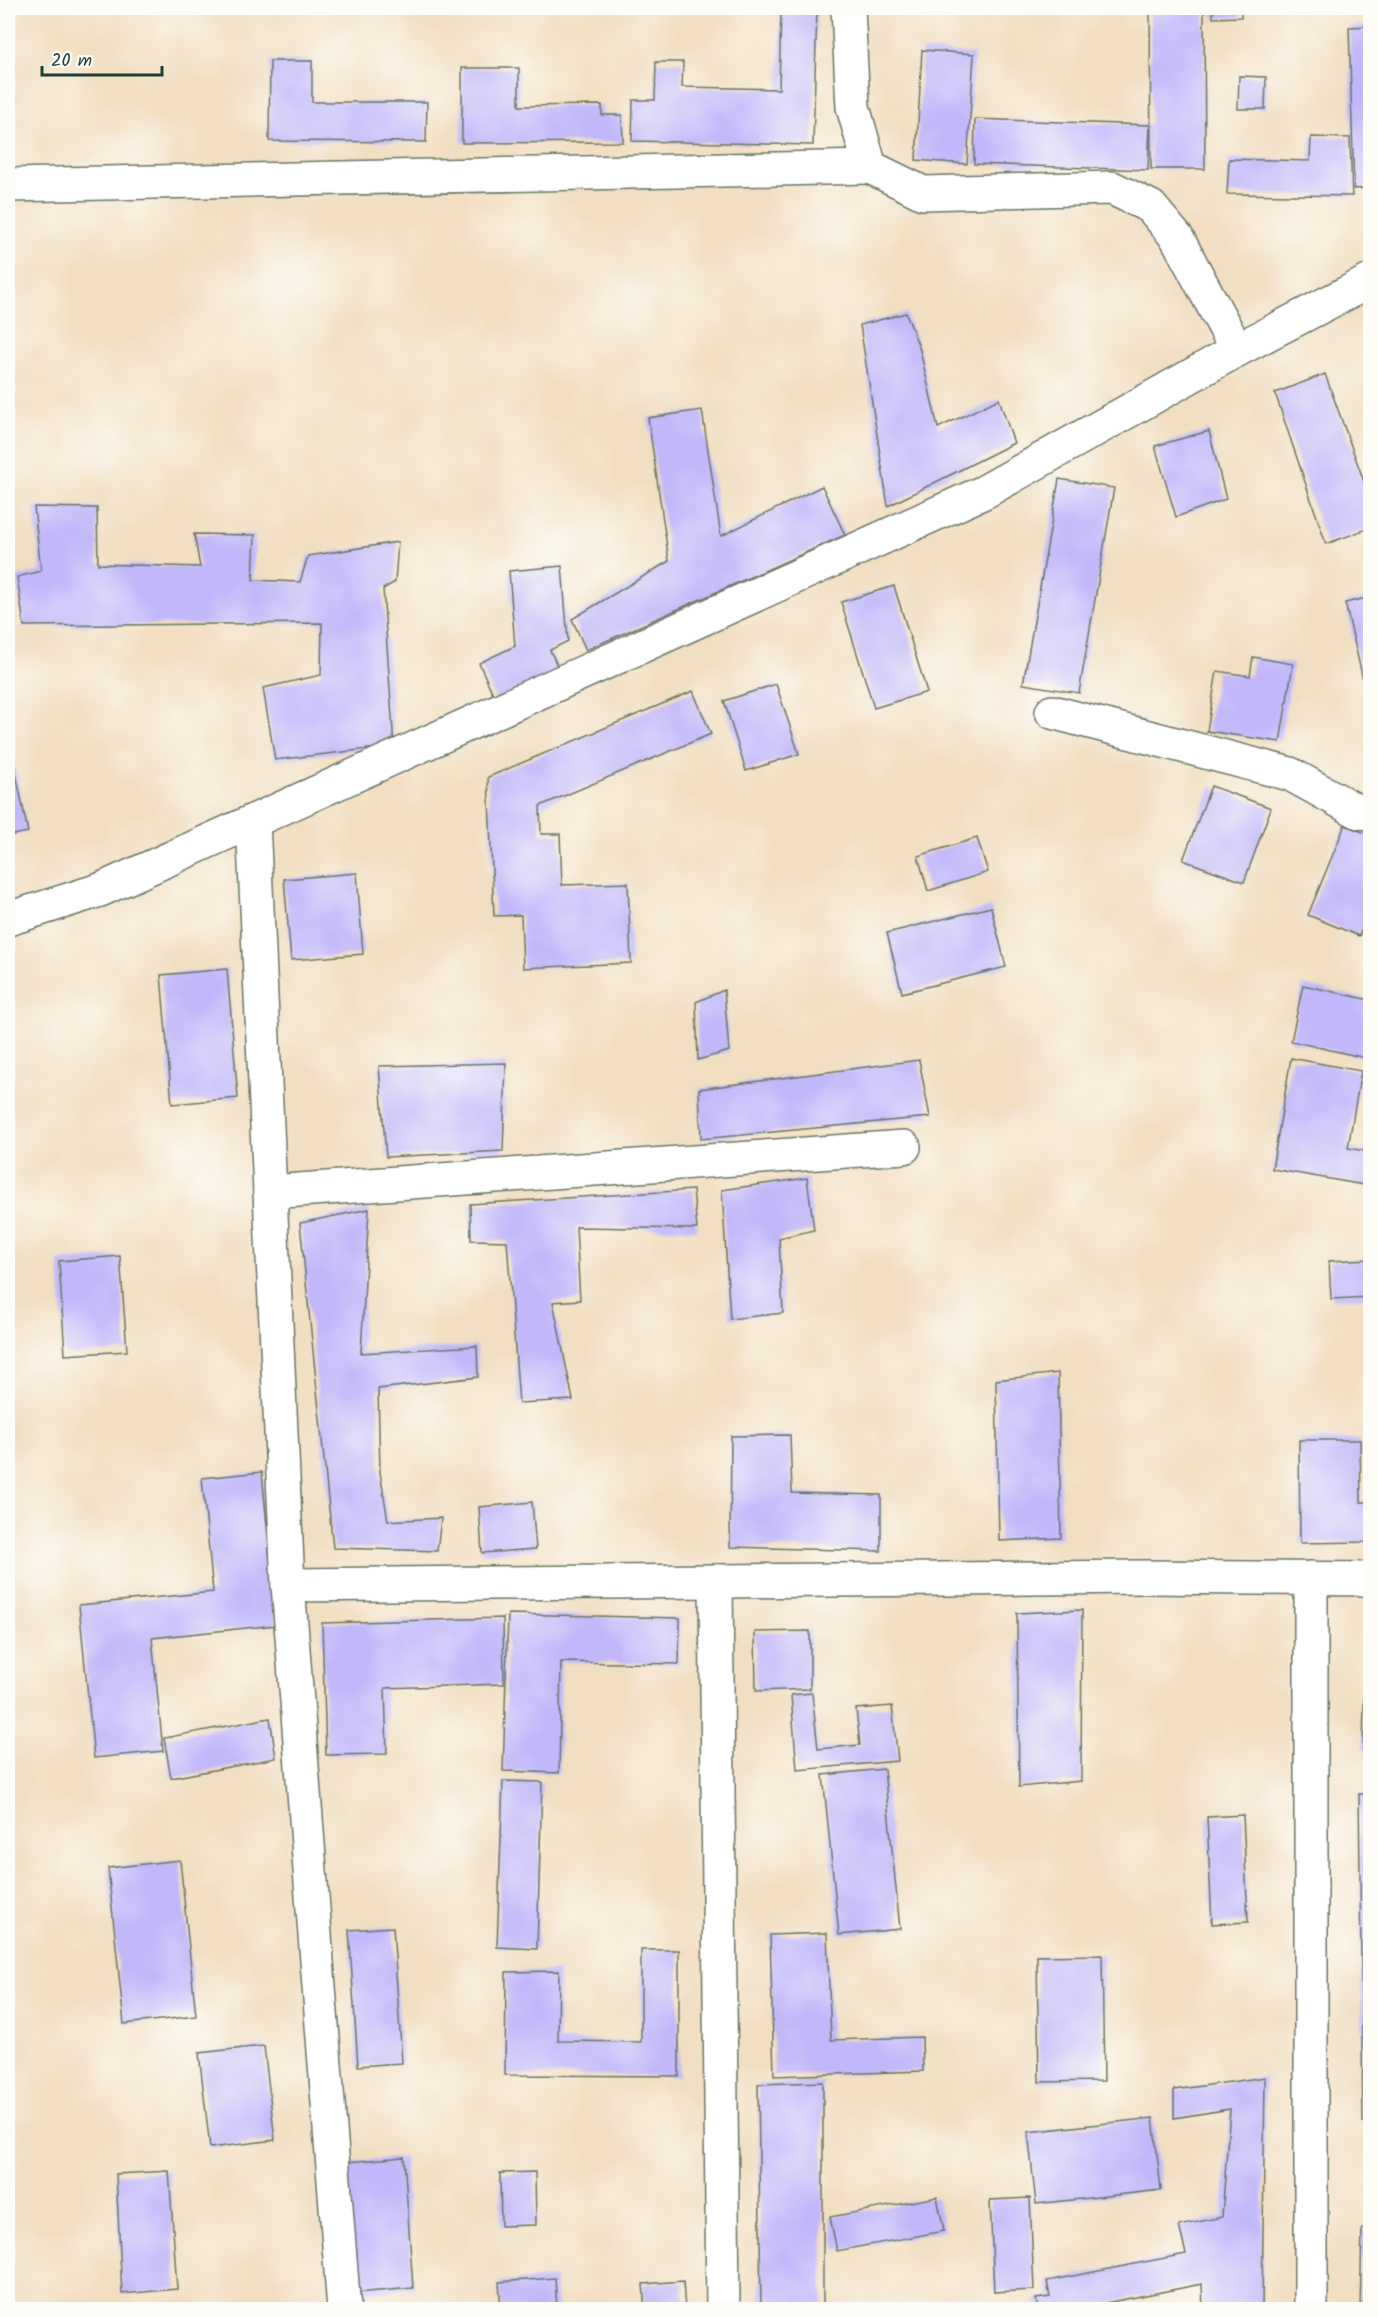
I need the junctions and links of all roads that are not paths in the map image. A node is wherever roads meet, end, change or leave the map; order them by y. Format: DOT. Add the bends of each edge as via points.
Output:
graph roads {
  1 [pos="848,8"];
  2 [pos="870,167"];
  3 [pos="8,185"];
  4 [pos="1371,281"];
  5 [pos="1237,350"];
  6 [pos="1052,712"];
  7 [pos="1371,813"];
  8 [pos="253,821"];
  9 [pos="8,919"];
  10 [pos="904,1147"];
  11 [pos="270,1192"];
  12 [pos="1311,1578"];
  13 [pos="1371,1579"];
  14 [pos="716,1581"];
  15 [pos="288,1585"];
  16 [pos="344,2310"];
  17 [pos="723,2310"];
  18 [pos="1311,2310"];
  1 -- 2 [label="street" via="854,107"];
  2 -- 3 [label="street"];
  2 -- 5 [label="street" via="923,193 1112,188 1151,207 1177,238"];
  4 -- 5 [label="street"];
  5 -- 8 [label="street" via="984,492"];
  6 -- 7 [label="street" via="1290,774 1359,812"];
  8 -- 9 [label="street" via="100,890"];
  8 -- 11 [label="street"];
  10 -- 11 [label="street"];
  11 -- 15 [label="street"];
  12 -- 13 [label="street"];
  12 -- 14 [label="street"];
  12 -- 18 [label="street"];
  14 -- 15 [label="street"];
  14 -- 17 [label="street"];
  15 -- 16 [label="street"];
}
